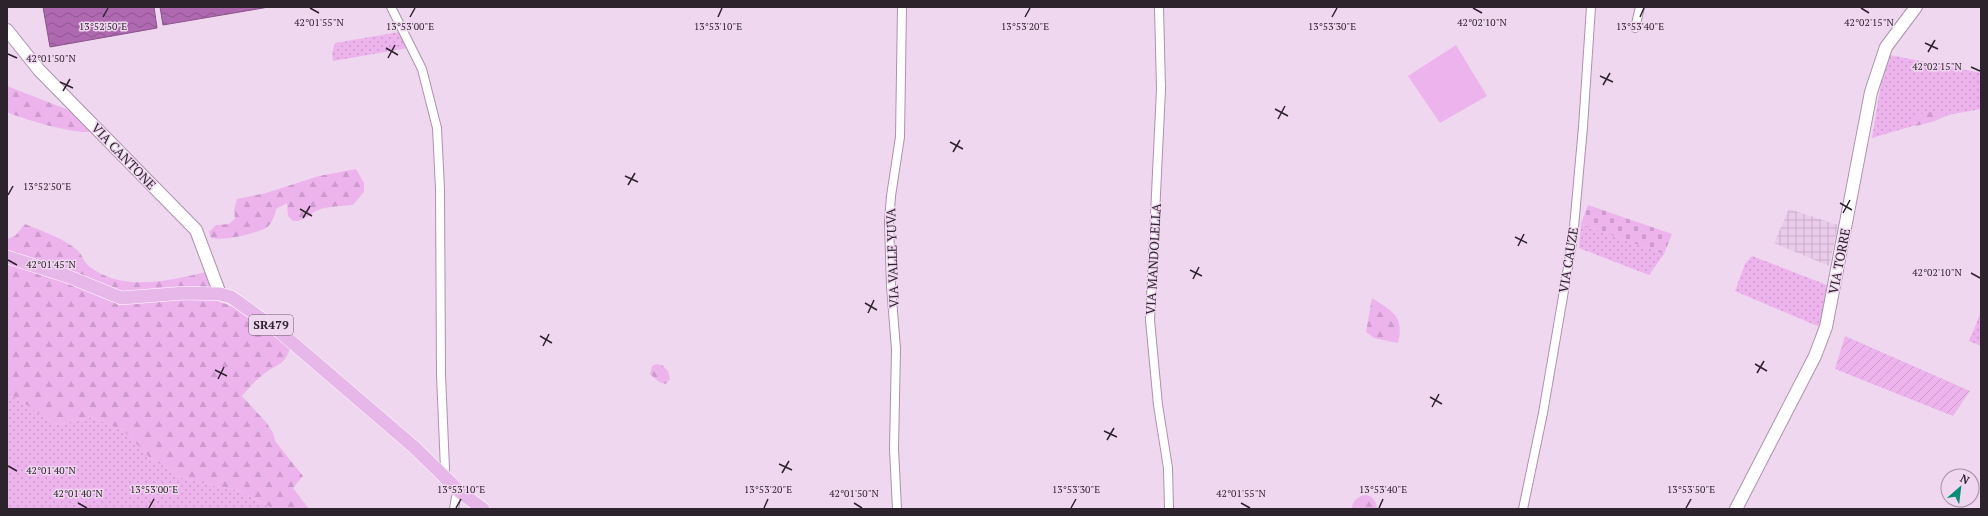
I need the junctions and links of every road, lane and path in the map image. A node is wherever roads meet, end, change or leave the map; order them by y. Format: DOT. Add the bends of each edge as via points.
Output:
graph roads {
  1 [pos="391,7"];
  2 [pos="902,7"];
  3 [pos="1159,7"];
  4 [pos="1591,7"];
  5 [pos="1640,7"];
  6 [pos="1916,7"];
  7 [pos="1635,28"];
  8 [pos="7,30"];
  9 [pos="7,257"];
  10 [pos="220,294"];
  11 [pos="442,475"];
  12 [pos="460,492"];
  13 [pos="454,509"];
  14 [pos="483,509"];
  15 [pos="897,509"];
  16 [pos="1169,509"];
  17 [pos="1523,509"];
  18 [pos="1736,509"];
  1 -- 11 [label="street" via="422,69 437,128 445,469"];
  2 -- 15 [label="street, VIA VALLE YUVA" via="900,137 889,222 896,349 894,449"];
  3 -- 16 [label="street, VIA MANDOLELLA" via="1161,89 1150,320 1158,405 1168,468"];
  4 -- 17 [label="street, VIA CAUZE" via="1573,238 1543,413"];
  5 -- 7 [label="street"];
  6 -- 18 [label="main road, VIA TORRE" via="1886,47 1871,92 1826,328 1815,356"];
  8 -- 10 [label="main road, VIA CANTONE" via="39,70 196,230"];
  9 -- 10 [label="main road, SR479" via="67,276 121,298 185,293"];
  10 -- 11 [label="main road, SR479" via="241,303 280,332 391,427"];
  11 -- 12 [label="main road, SR479"];
  12 -- 13 [label="street" via="456,497"];
  12 -- 14 [label="main road, SR479"];
}
